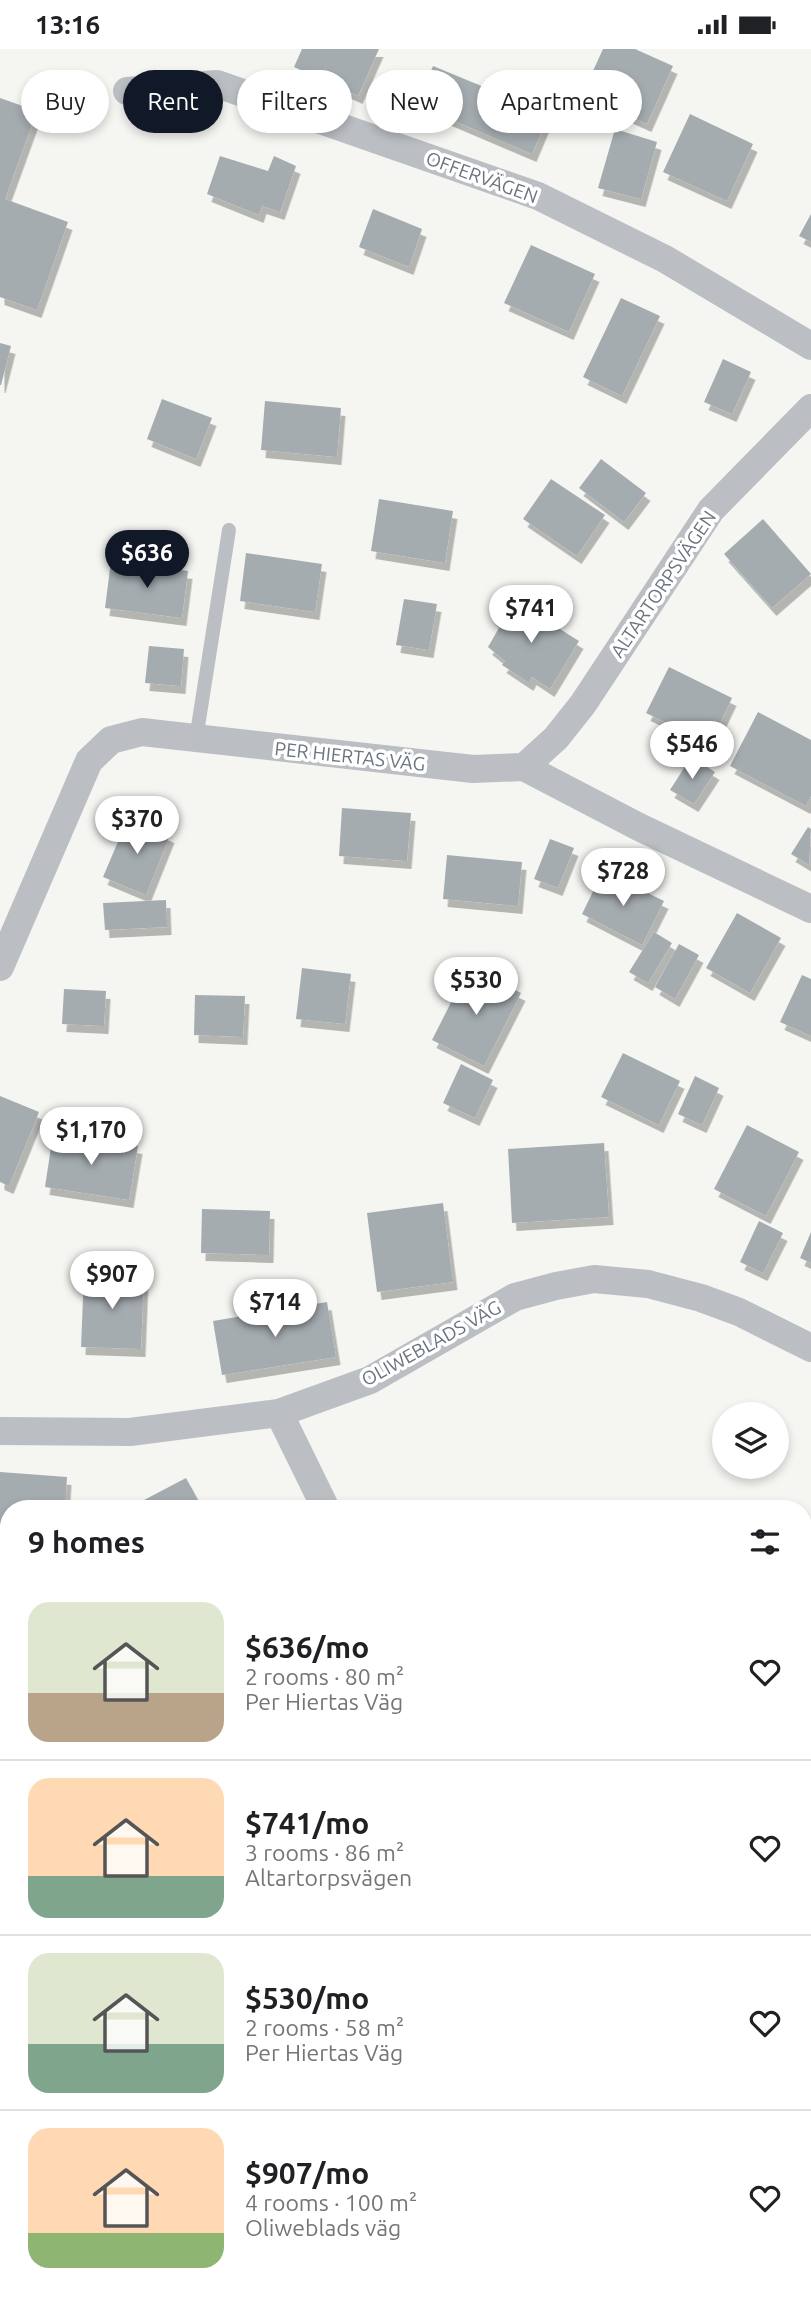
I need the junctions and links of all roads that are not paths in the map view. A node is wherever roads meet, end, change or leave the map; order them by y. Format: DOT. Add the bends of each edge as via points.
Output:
graph roads {
  1 [pos="223,86"];
  2 [pos="811,346"];
  3 [pos="811,408"];
  4 [pos="229,530"];
  5 [pos="196,739"];
  6 [pos="524,767"];
  7 [pos="811,909"];
  8 [pos="0,967"];
  9 [pos="811,1347"];
  10 [pos="279,1413"];
  11 [pos="0,1431"];
  12 [pos="322,1500"];
  1 -- 2 [label="street, OFFERVÄGEN" via="538,196 665,259"];
  3 -- 6 [label="street, ALTARTORPSVÄGEN" via="711,510 583,704 556,739"];
  4 -- 5 [label="lane"];
  5 -- 6 [label="street, PER HIERTAS VÄG" via="473,769"];
  5 -- 8 [label="street, PER HIERTAS VÄG" via="142,732 111,740 89,761"];
  6 -- 7 [label="street, PER HIERTAS VÄG"];
  9 -- 10 [label="street, OLIWEBLADS VÄG" via="701,1298 648,1284 594,1279 515,1297 370,1380"];
  10 -- 11 [label="street, OLIWEBLADS VÄG" via="130,1432"];
  10 -- 12 [label="street"];
}
